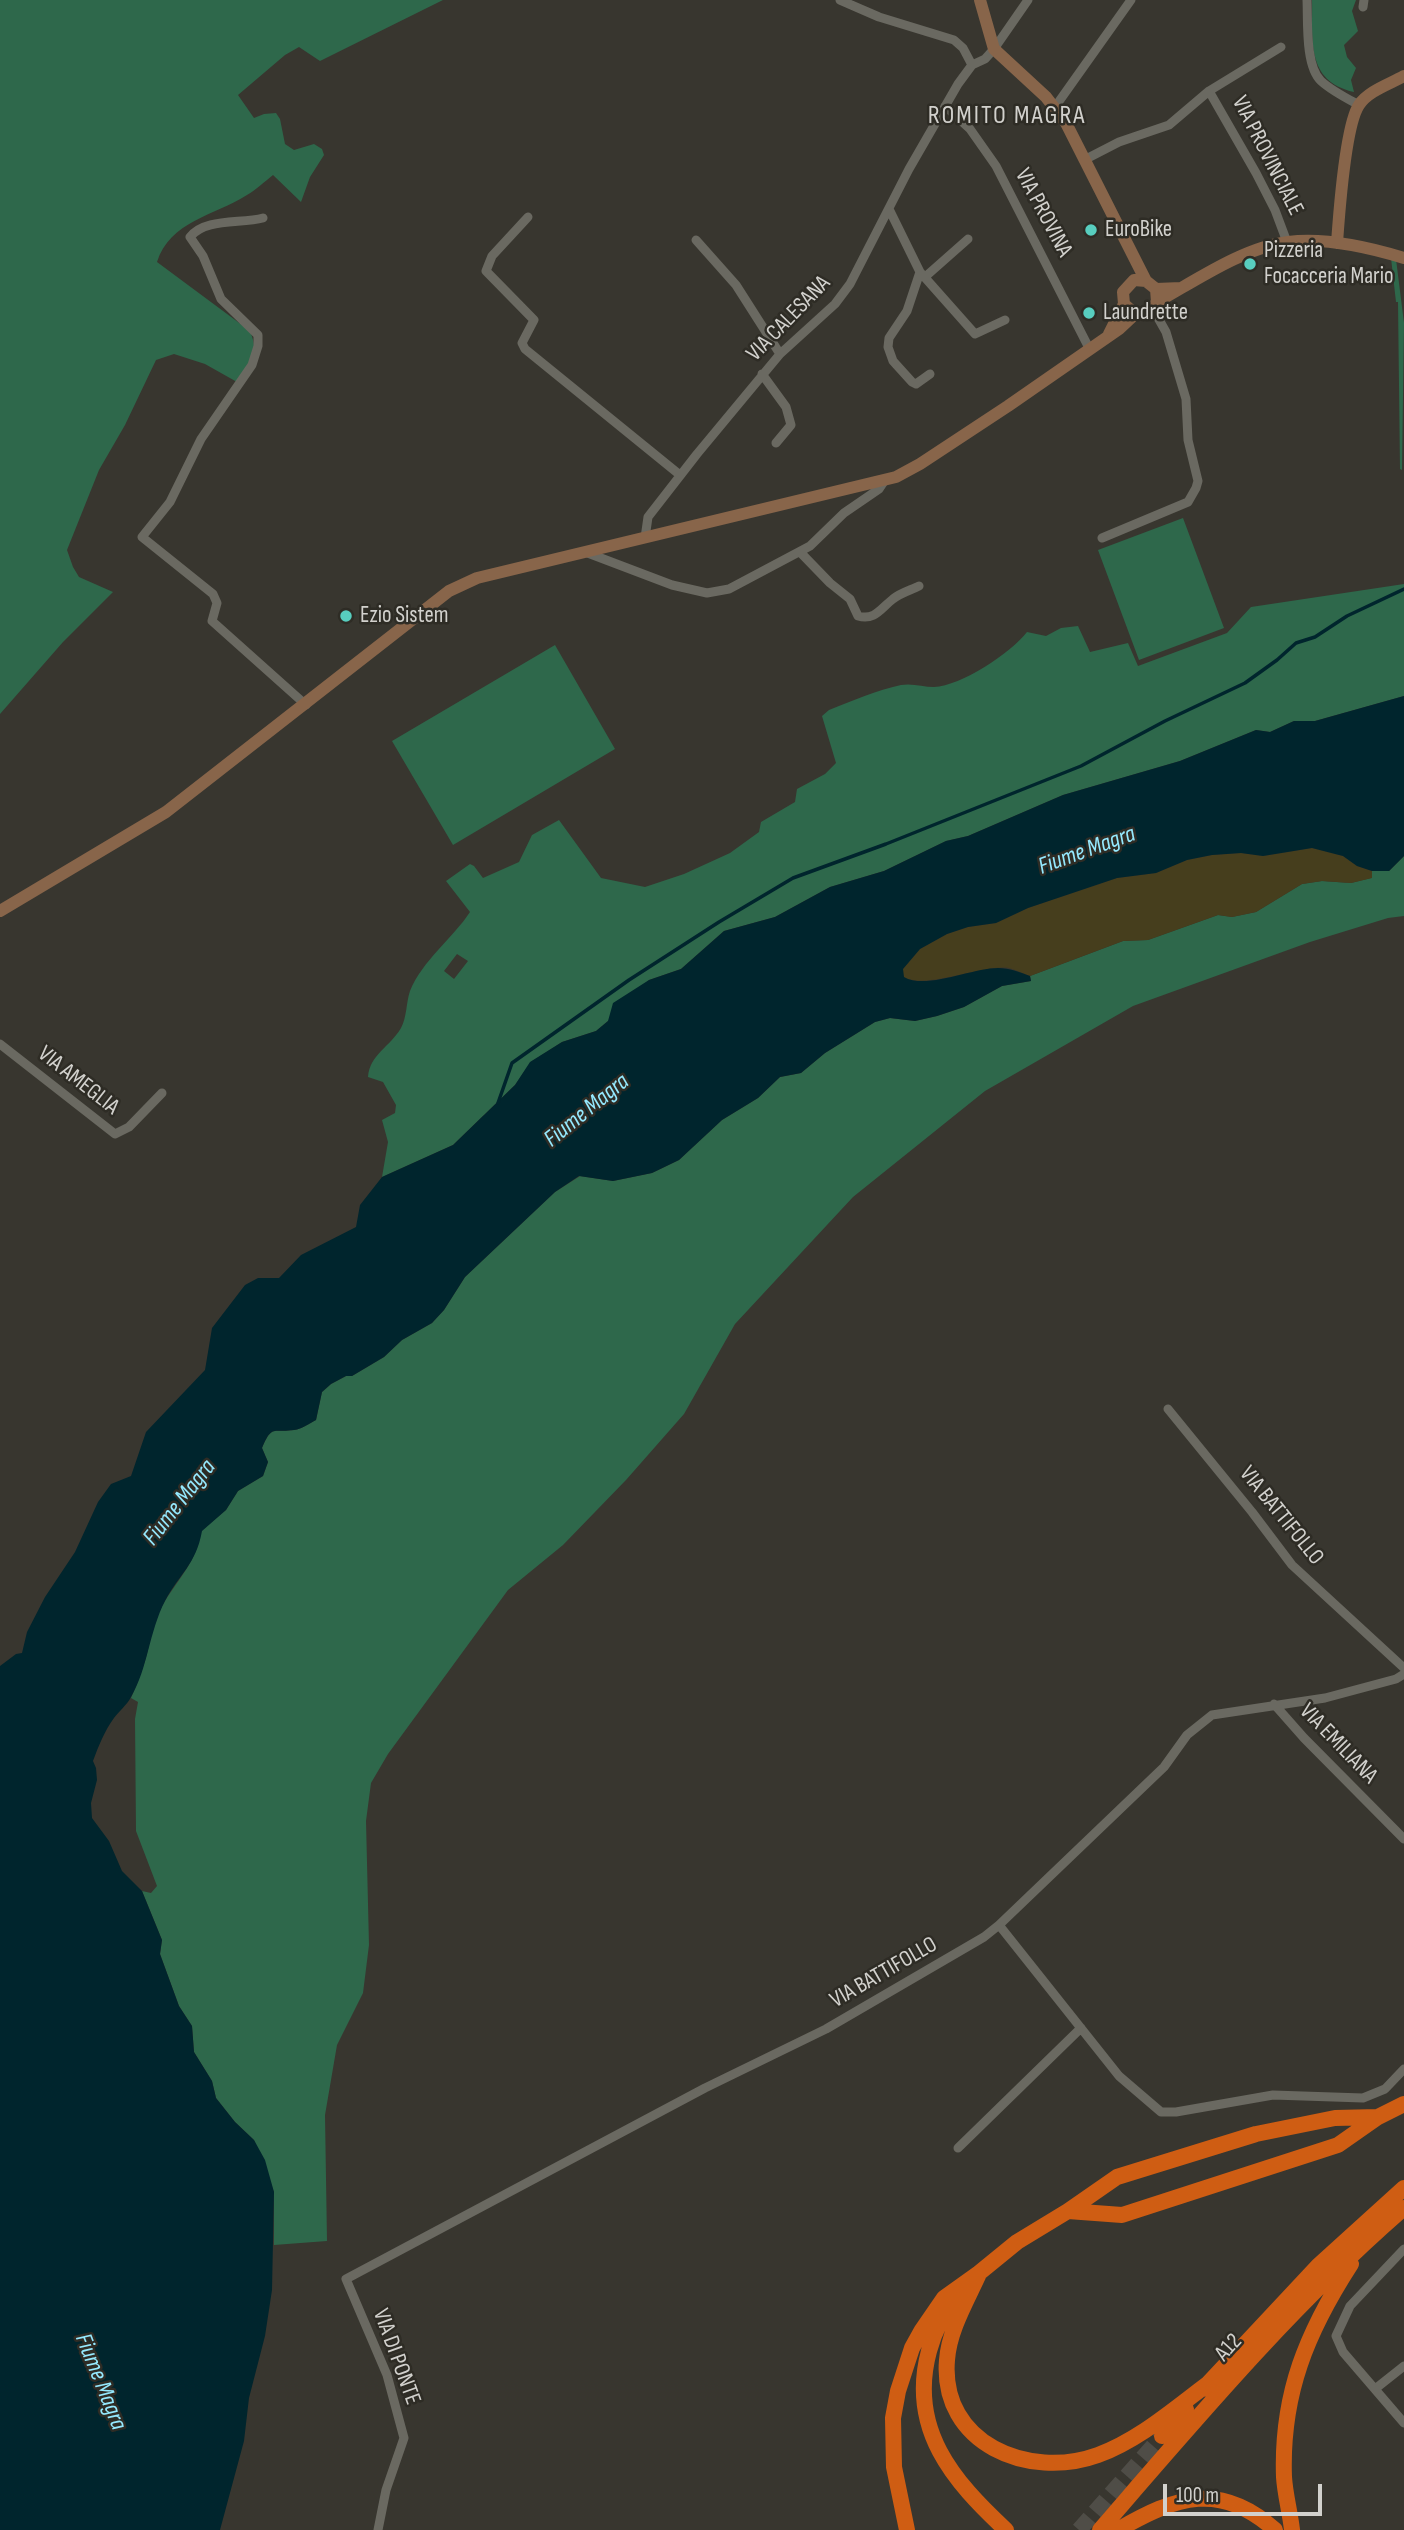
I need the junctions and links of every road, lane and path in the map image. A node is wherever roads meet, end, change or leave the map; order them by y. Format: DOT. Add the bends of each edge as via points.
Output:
graph roads {
  1 [pos="840,0"];
  2 [pos="980,0"];
  3 [pos="1028,0"];
  4 [pos="1131,0"];
  5 [pos="1307,0"];
  6 [pos="1281,47"];
  7 [pos="994,49"];
  8 [pos="972,65"];
  9 [pos="1404,76"];
  10 [pos="1209,91"];
  11 [pos="1359,105"];
  12 [pos="945,106"];
  13 [pos="1055,107"];
  14 [pos="1086,159"];
  15 [pos="889,209"];
  16 [pos="528,217"];
  17 [pos="263,218"];
  18 [pos="968,239"];
  19 [pos="696,240"];
  20 [pos="1287,242"];
  21 [pos="1337,243"];
  22 [pos="1131,251"];
  23 [pos="1404,258"];
  24 [pos="922,274"];
  25 [pos="1130,282"];
  26 [pos="1153,295"];
  27 [pos="1124,304"];
  28 [pos="1135,314"];
  29 [pos="1005,320"];
  30 [pos="1109,334"];
  31 [pos="1090,350"];
  32 [pos="780,354"];
  33 [pos="762,374"];
  34 [pos="930,374"];
  35 [pos="776,443"];
  36 [pos="680,475"];
  37 [pos="885,480"];
  38 [pos="645,538"];
  39 [pos="1102,538"];
  40 [pos="586,552"];
  41 [pos="800,552"];
  42 [pos="919,586"];
  43 [pos="306,705"];
  44 [pos="0,911"];
  45 [pos="0,1044"];
  46 [pos="162,1093"];
  47 [pos="1168,1409"];
  48 [pos="1404,1668"];
  49 [pos="1404,1674"];
  50 [pos="1274,1704"];
  51 [pos="1404,1839"];
  52 [pos="999,1925"];
  53 [pos="1081,2028"];
  54 [pos="1404,2069"];
  55 [pos="1404,2104"];
  56 [pos="1378,2118"];
  57 [pos="958,2148"];
  58 [pos="1404,2188"];
  59 [pos="1404,2208"];
  60 [pos="1068,2211"];
  61 [pos="1366,2241"];
  62 [pos="1404,2249"];
  63 [pos="979,2273"];
  64 [pos="346,2279"];
  65 [pos="1404,2366"];
  66 [pos="1209,2383"];
  67 [pos="1375,2389"];
  68 [pos="1404,2423"];
  69 [pos="1162,2436"];
  70 [pos="378,2530"];
  71 [pos="907,2530"];
  72 [pos="1006,2530"];
  73 [pos="1100,2530"];
  74 [pos="1118,2530"];
  75 [pos="1275,2530"];
  76 [pos="1292,2530"];
  1 -- 8 [label="street" via="954,40"];
  2 -- 7 [label="main road"];
  3 -- 7 [label="street, VIA CALESANA"];
  4 -- 13 [label="street"];
  5 -- 11 [label="street" via="1314,71 1319,80"];
  6 -- 10 [label="street"];
  7 -- 8 [label="street, VIA CALESANA" via="985,60"];
  7 -- 13 [label="main road"];
  8 -- 12 [label="street, VIA CALESANA"];
  9 -- 11 [label="main road"];
  10 -- 14 [label="street" via="1169,125"];
  10 -- 20 [label="street, VIA PROVINCIALE" via="1256,173"];
  11 -- 21 [label="main road" via="1345,162"];
  12 -- 15 [label="street, VIA CALESANA"];
  12 -- 31 [label="street, VIA PROVINA" via="970,129 996,166"];
  13 -- 14 [label="main road"];
  14 -- 22 [label="main road"];
  15 -- 24 [label="street"];
  15 -- 32 [label="street, VIA CALESANA" via="835,304"];
  16 -- 36 [label="street" via="492,256 486,271 534,320 523,337 525,349"];
  17 -- 43 [label="street" via="209,224 190,237 221,299 258,335 258,346 252,365 201,439 170,502 142,537 213,594 217,603 212,621"];
  18 -- 24 [label="street"];
  19 -- 32 [label="street" via="736,285"];
  20 -- 21 [label="main road, VIA PROVINCIALE"];
  20 -- 26 [label="main road, VIA PROVINCIALE" via="1244,256 1184,287"];
  21 -- 23 [label="main road, VIA PROVINCIALE"];
  22 -- 25 [label="main road"];
  22 -- 26 [label="main road"];
  24 -- 29 [label="street" via="975,334"];
  24 -- 34 [label="street" via="888,348 912,383"];
  25 -- 26 [label="main road, VIA PROVINCIALE" via="1138,279"];
  25 -- 27 [label="main road" via="1123,292"];
  26 -- 28 [label="main road, VIA PROVINCIALE" via="1144,314"];
  26 -- 39 [label="street" via="1178,365 1198,481 1188,502"];
  27 -- 28 [label="main road"];
  27 -- 30 [label="main road"];
  28 -- 30 [label="main road"];
  30 -- 31 [label="main road"];
  31 -- 37 [label="main road" via="920,464"];
  32 -- 33 [label="street, VIA CALESANA"];
  33 -- 35 [label="street" via="786,407 791,425"];
  33 -- 36 [label="street, VIA CALESANA"];
  36 -- 38 [label="street, VIA CALESANA" via="648,517"];
  37 -- 38 [label="main road"];
  37 -- 41 [label="street"];
  38 -- 40 [label="main road"];
  40 -- 41 [label="street" via="672,585 707,593 729,590"];
  40 -- 43 [label="main road" via="477,578 449,591"];
  41 -- 42 [label="street" via="864,618"];
  43 -- 44 [label="main road" via="166,812"];
  45 -- 46 [label="street, VIA AMEGLIA" via="115,1134 129,1127"];
  47 -- 48 [label="street, VIA BATTIFOLLO" via="1292,1565"];
  49 -- 50 [label="street, VIA BATTIFOLLO" via="1325,1698"];
  50 -- 51 [label="street, VIA EMILIANA"];
  50 -- 52 [label="street, VIA BATTIFOLLO" via="1212,1715 1187,1735 1164,1767"];
  52 -- 53 [label="street"];
  52 -- 64 [label="street, VIA BATTIFOLLO" via="826,2029 705,2088"];
  53 -- 54 [label="street" via="1119,2076 1161,2112 1273,2095 1363,2098 1385,2089"];
  53 -- 57 [label="street"];
  55 -- 56 [label="highway"];
  56 -- 60 [label="highway" via="1335,2118 1256,2134 1117,2177"];
  56 -- 60 [label="highway" via="1338,2145 1122,2215"];
  58 -- 66 [label="highway, A12 / A12" via="1318,2266"];
  59 -- 61 [label="highway, A12 / A12"];
  60 -- 63 [label="highway" via="1017,2242"];
  61 -- 73 [label="highway, A12 / A12" via="1253,2356"];
  61 -- 76 [label="highway" via="1328,2300 1303,2352 1290,2401 1284,2479"];
  62 -- 67 [label="street" via="1350,2306 1336,2336"];
  63 -- 66 [label="highway" via="949,2341 948,2382 961,2418 988,2446 1007,2457 1049,2465 1097,2456 1139,2434"];
  63 -- 71 [label="highway" via="944,2298 933,2312 912,2348 898,2391 893,2418 894,2467"];
  63 -- 72 [label="highway" via="952,2303 933,2339 924,2395 931,2434 951,2473"];
  64 -- 70 [label="street, VIA DI PONTE" via="387,2375 404,2438"];
  65 -- 67 [label="street"];
  66 -- 69 [label="highway, A12 / A12"];
  67 -- 68 [label="street"];
  74 -- 75 [label="highway" via="1153,2510 1214,2497 1241,2505"];
}
